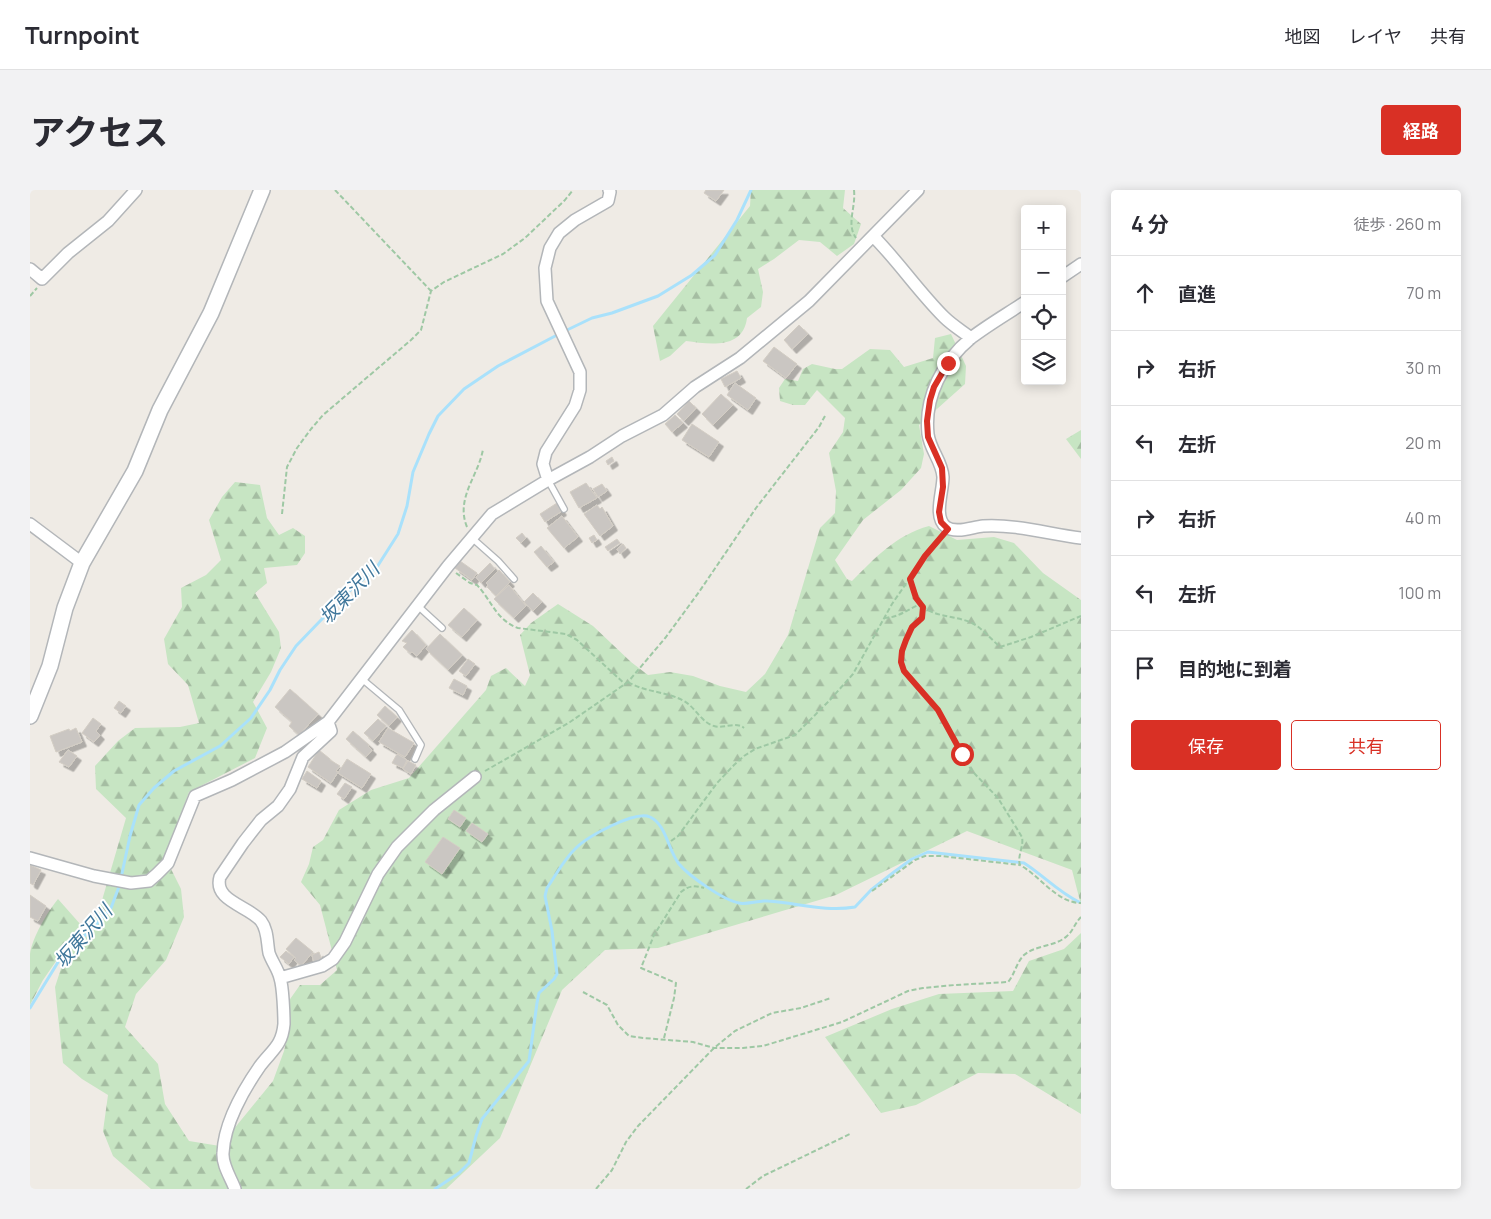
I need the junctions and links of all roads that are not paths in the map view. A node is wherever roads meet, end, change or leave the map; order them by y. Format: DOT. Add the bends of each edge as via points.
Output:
graph roads {
  1 [pos="136,190"];
  2 [pos="262,190"];
  3 [pos="609,190"];
  4 [pos="918,190"];
  5 [pos="872,236"];
  6 [pos="1081,264"];
  7 [pos="30,268"];
  8 [pos="1066,274"];
  9 [pos="1021,305"];
  10 [pos="971,338"];
  11 [pos="548,480"];
  12 [pos="564,508"];
  13 [pos="30,524"];
  14 [pos="472,538"];
  15 [pos="1081,538"];
  16 [pos="82,563"];
  17 [pos="514,579"];
  18 [pos="418,606"];
  19 [pos="442,628"];
  20 [pos="362,679"];
  21 [pos="30,716"];
  22 [pos="328,722"];
  23 [pos="415,759"];
  24 [pos="474,777"];
  25 [pos="30,858"];
  26 [pos="280,978"];
  27 [pos="235,1189"];
  1 -- 7 [label="street" via="108,221 42,279"];
  2 -- 16 [label="street" via="211,313 160,410 135,471"];
  3 -- 11 [label="street" via="608,201 559,233 550,248 545,268 547,301 580,372 580,390 575,406 546,452 543,464"];
  4 -- 5 [label="street"];
  5 -- 10 [label="street" via="944,318"];
  5 -- 11 [label="street" via="809,301 740,358 695,387 663,415"];
  6 -- 8 [label="street"];
  9 -- 10 [label="street"];
  10 -- 15 [label="street" via="948,363 930,400 928,437 942,468 941,522 948,529 1003,526"];
  11 -- 12 [label="lane"];
  11 -- 14 [label="street" via="492,514"];
  13 -- 16 [label="street"];
  14 -- 17 [label="lane"];
  14 -- 18 [label="street"];
  16 -- 21 [label="street" via="65,608 50,666"];
  18 -- 19 [label="lane"];
  18 -- 20 [label="street"];
  20 -- 22 [label="street"];
  20 -- 23 [label="lane" via="399,710 417,736 421,745"];
  22 -- 25 [label="street" via="285,752 195,796 168,864 148,881 131,883 94,876"];
  22 -- 26 [label="street" via="331,731 304,756 290,789 243,843 218,883 225,896 260,920"];
  24 -- 26 [label="street" via="397,847 378,874 345,942 333,959 322,966"];
  26 -- 27 [label="street" via="284,1023 279,1044 241,1096 223,1153"];
}
